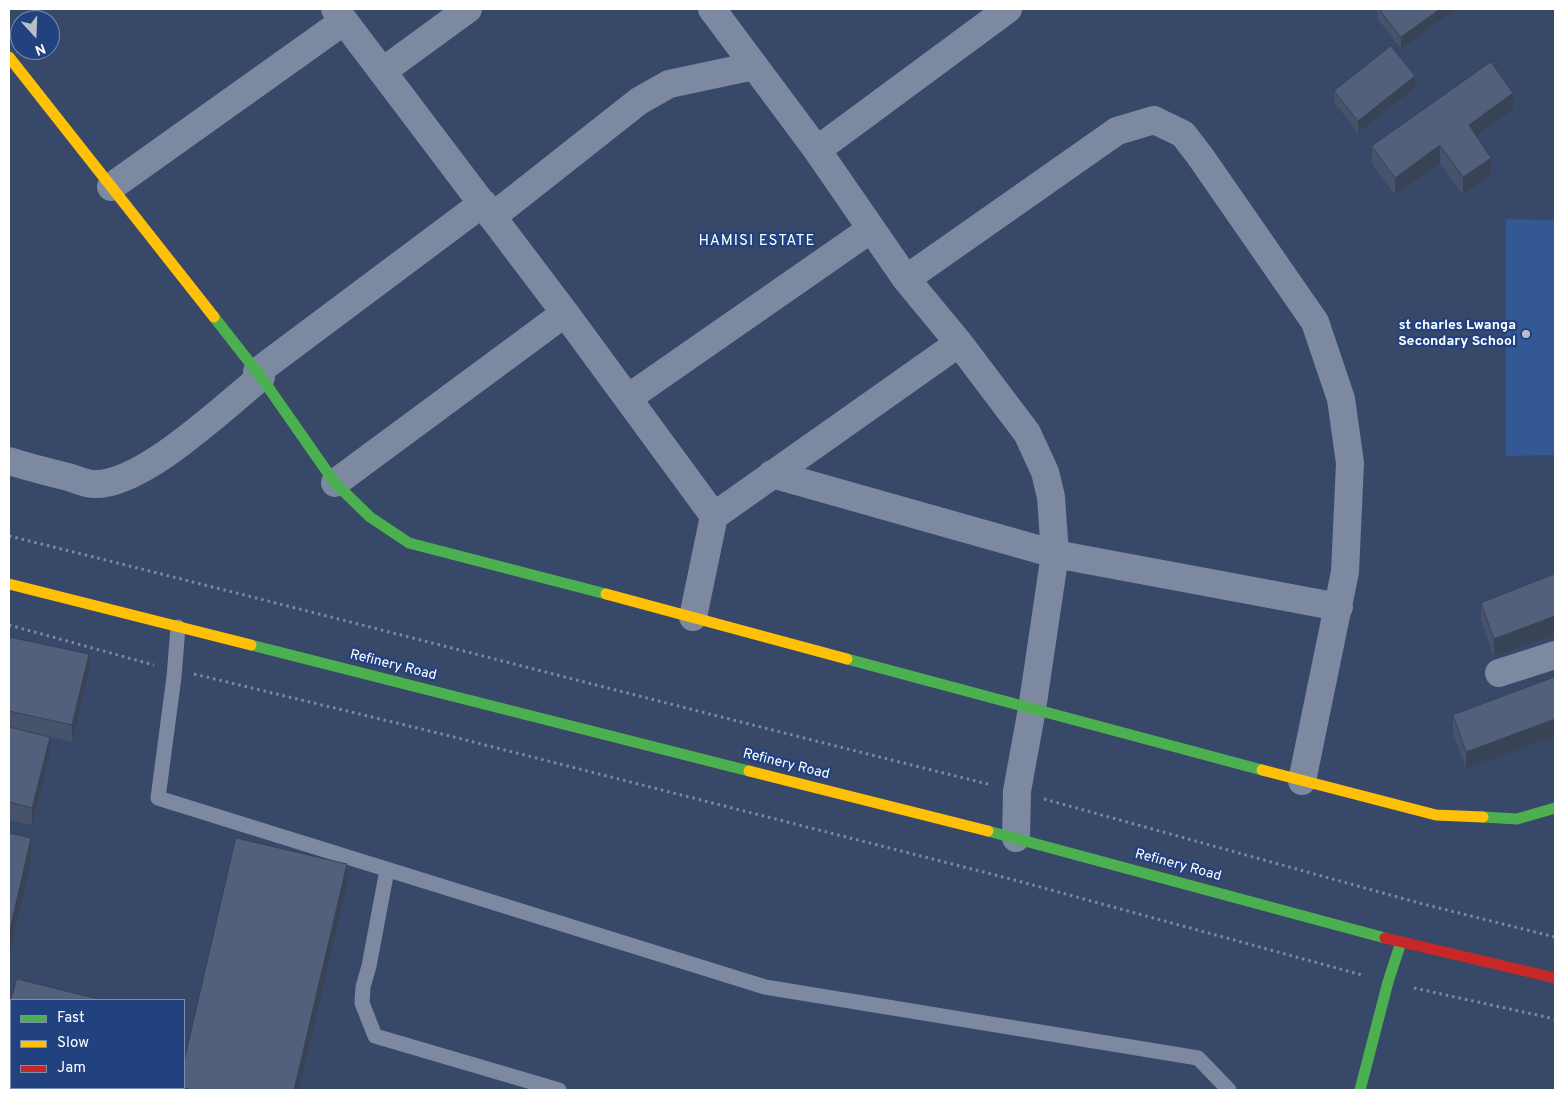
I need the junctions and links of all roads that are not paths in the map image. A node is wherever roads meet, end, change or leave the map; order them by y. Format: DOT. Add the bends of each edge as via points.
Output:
graph roads {
  1 [pos="468,9"];
  2 [pos="712,9"];
  3 [pos="1008,9"];
  4 [pos="340,15"];
  5 [pos="9,57"];
  6 [pos="754,66"];
  7 [pos="383,71"];
  8 [pos="817,150"];
  9 [pos="111,188"];
  10 [pos="487,210"];
  11 [pos="871,229"];
  12 [pos="906,279"];
  13 [pos="565,313"];
  14 [pos="960,342"];
  15 [pos="259,375"];
  16 [pos="628,398"];
  17 [pos="9,461"];
  18 [pos="772,474"];
  19 [pos="335,483"];
  20 [pos="714,516"];
  21 [pos="1055,554"];
  22 [pos="9,584"];
  23 [pos="1338,607"];
  24 [pos="693,616"];
  25 [pos="178,627"];
  26 [pos="1555,655"];
  27 [pos="1499,673"];
  28 [pos="1032,709"];
  29 [pos="1302,780"];
  30 [pos="1555,808"];
  31 [pos="1016,838"];
  32 [pos="387,870"];
  33 [pos="1401,942"];
  34 [pos="1555,978"];
  35 [pos="559,1090"];
  36 [pos="1229,1090"];
  37 [pos="1360,1090"];
  1 -- 7 [label="street"];
  2 -- 6 [label="street"];
  3 -- 8 [label="street"];
  4 -- 7 [label="street"];
  4 -- 9 [label="street"];
  5 -- 9 [label="street"];
  6 -- 8 [label="street"];
  6 -- 10 [label="street" via="669,84"];
  7 -- 10 [label="street"];
  8 -- 11 [label="street"];
  9 -- 15 [label="street"];
  10 -- 13 [label="street"];
  10 -- 15 [label="street"];
  11 -- 12 [label="street"];
  11 -- 16 [label="street"];
  12 -- 14 [label="street"];
  12 -- 23 [label="street" via="1117,131 1154,120 1183,134 1315,322 1341,399 1350,464 1345,572"];
  13 -- 16 [label="street"];
  13 -- 19 [label="street"];
  14 -- 18 [label="street"];
  14 -- 21 [label="street" via="1027,433 1045,472 1051,496"];
  15 -- 17 [label="street" via="160,457 129,476 112,482 93,484"];
  15 -- 19 [label="street"];
  16 -- 20 [label="street"];
  18 -- 20 [label="street"];
  18 -- 21 [label="street"];
  19 -- 24 [label="street" via="370,517 409,543"];
  20 -- 24 [label="street"];
  21 -- 23 [label="street"];
  21 -- 28 [label="street"];
  22 -- 25 [label="street, Refinery Road"];
  23 -- 29 [label="street"];
  24 -- 28 [label="street"];
  25 -- 31 [label="street, Refinery Road"];
  25 -- 32 [label="lane" via="158,798"];
  26 -- 27 [label="street"];
  28 -- 29 [label="street"];
  28 -- 31 [label="street" via="1017,792"];
  29 -- 30 [label="street" via="1436,814 1518,819"];
  31 -- 33 [label="street, Refinery Road"];
  32 -- 35 [label="lane" via="363,987 362,1003 375,1036"];
  32 -- 36 [label="lane" via="765,987 1198,1058"];
  33 -- 34 [label="street, Refinery Road"];
  33 -- 37 [label="street"];
}
